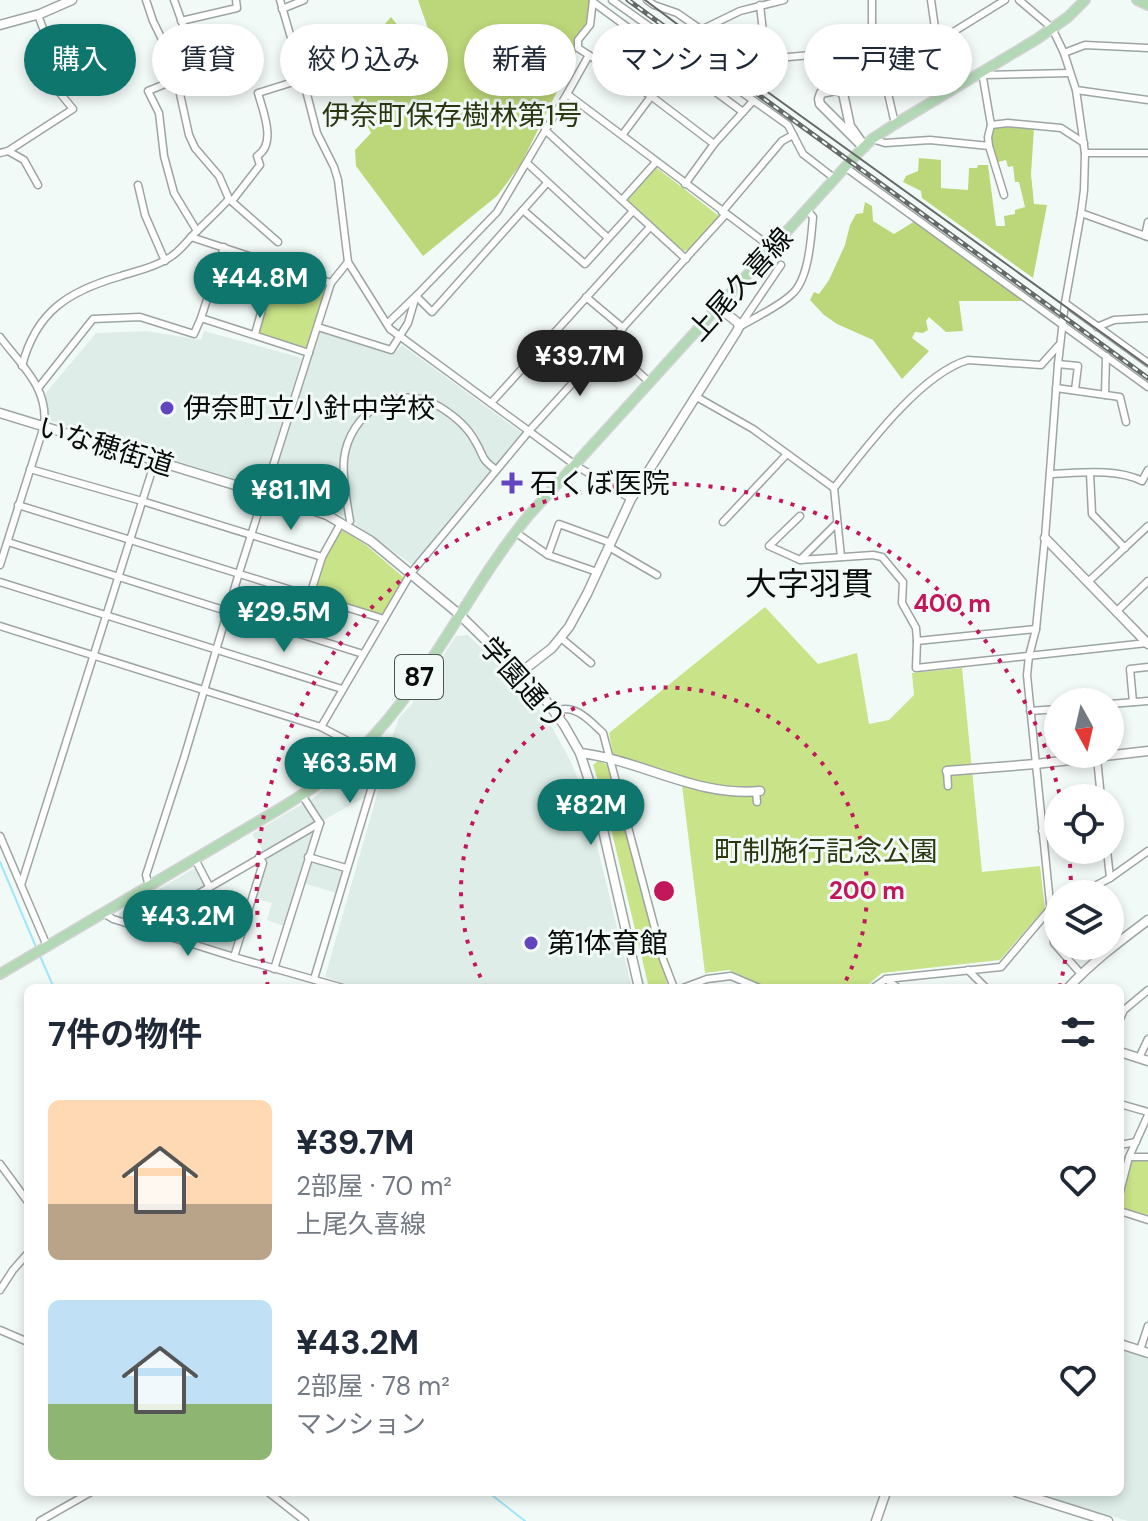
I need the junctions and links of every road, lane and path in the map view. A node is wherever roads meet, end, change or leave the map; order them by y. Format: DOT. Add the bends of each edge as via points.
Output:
graph roads {
  1 [pos="71,0"];
  2 [pos="146,0"];
  3 [pos="174,0"];
  4 [pos="236,0"];
  5 [pos="280,0"];
  6 [pos="304,0"];
  7 [pos="612,0"];
  8 [pos="647,0"];
  9 [pos="736,0"];
  10 [pos="784,0"];
  11 [pos="872,0"];
  12 [pos="931,0"];
  13 [pos="1005,0"];
  14 [pos="1019,0"];
  15 [pos="1085,0"];
  16 [pos="1137,0"];
  17 [pos="593,1"];
  18 [pos="760,5"];
  19 [pos="1148,5"];
  20 [pos="282,9"];
  21 [pos="740,11"];
  22 [pos="38,15"];
  23 [pos="181,21"];
  24 [pos="156,24"];
  25 [pos="182,24"];
  26 [pos="286,24"];
  27 [pos="624,24"];
  28 [pos="646,24"];
  29 [pos="693,24"];
  30 [pos="713,24"];
  31 [pos="762,24"];
  32 [pos="872,24"];
  33 [pos="934,24"];
  34 [pos="966,24"];
  35 [pos="0,25"];
  36 [pos="1052,28"];
  37 [pos="1148,48"];
  38 [pos="1064,53"];
  39 [pos="589,55"];
  40 [pos="592,57"];
  41 [pos="1070,73"];
  42 [pos="983,74"];
  43 [pos="576,78"];
  44 [pos="280,86"];
  45 [pos="152,89"];
  46 [pos="1076,90"];
  47 [pos="181,96"];
  48 [pos="307,96"];
  49 [pos="566,96"];
  50 [pos="570,96"];
  51 [pos="651,96"];
  52 [pos="721,96"];
  53 [pos="747,96"];
  54 [pos="889,96"];
  55 [pos="1148,100"];
  56 [pos="753,101"];
  57 [pos="743,112"];
  58 [pos="847,113"];
  59 [pos="831,116"];
  60 [pos="895,124"];
  61 [pos="991,125"];
  62 [pos="545,130"];
  63 [pos="623,134"];
  64 [pos="793,135"];
  65 [pos="868,143"];
  66 [pos="1084,143"];
  67 [pos="714,144"];
  68 [pos="989,146"];
  69 [pos="4,152"];
  70 [pos="1085,153"];
  71 [pos="1148,153"];
  72 [pos="656,162"];
  73 [pos="527,163"];
  74 [pos="845,167"];
  75 [pos="834,178"];
  76 [pos="547,183"];
  77 [pos="685,184"];
  78 [pos="38,185"];
  79 [pos="138,185"];
  80 [pos="1004,195"];
  81 [pos="230,200"];
  82 [pos="622,200"];
  83 [pos="523,210"];
  84 [pos="807,210"];
  85 [pos="633,211"];
  86 [pos="724,213"];
  87 [pos="1081,213"];
  88 [pos="1148,222"];
  89 [pos="650,227"];
  90 [pos="197,231"];
  91 [pos="1147,236"];
  92 [pos="191,237"];
  93 [pos="608,238"];
  94 [pos="278,242"];
  95 [pos="224,247"];
  96 [pos="772,248"];
  97 [pos="686,259"];
  98 [pos="165,261"];
  99 [pos="348,262"];
  100 [pos="275,264"];
  101 [pos="781,265"];
  102 [pos="331,283"];
  103 [pos="416,296"];
  104 [pos="586,297"];
  105 [pos="1065,303"];
  106 [pos="718,307"];
  107 [pos="201,318"];
  108 [pos="1148,318"];
  109 [pos="387,324"];
  110 [pos="1062,325"];
  111 [pos="318,327"];
  112 [pos="739,327"];
  113 [pos="1097,327"];
  114 [pos="623,328"];
  115 [pos="255,334"];
  116 [pos="0,337"];
  117 [pos="400,337"];
  118 [pos="608,344"];
  119 [pos="1060,344"];
  120 [pos="309,353"];
  121 [pos="1106,356"];
  122 [pos="1148,363"];
  123 [pos="1058,364"];
  124 [pos="22,366"];
  125 [pos="649,382"];
  126 [pos="39,387"];
  127 [pos="1148,387"];
  128 [pos="1056,388"];
  129 [pos="1075,390"];
  130 [pos="1105,395"];
  131 [pos="695,396"];
  132 [pos="491,403"];
  133 [pos="0,413"];
  134 [pos="1126,422"];
  135 [pos="44,426"];
  136 [pos="529,431"];
  137 [pos="787,454"];
  138 [pos="155,461"];
  139 [pos="575,465"];
  140 [pos="30,469"];
  141 [pos="496,470"];
  142 [pos="1148,470"];
  143 [pos="1090,473"];
  144 [pos="1050,474"];
  145 [pos="834,488"];
  146 [pos="264,494"];
  147 [pos="631,499"];
  148 [pos="142,501"];
  149 [pos="18,505"];
  150 [pos="800,516"];
  151 [pos="345,522"];
  152 [pos="723,522"];
  153 [pos="837,523"];
  154 [pos="1148,526"];
  155 [pos="515,532"];
  156 [pos="251,536"];
  157 [pos="1045,538"];
  158 [pos="130,540"];
  159 [pos="8,542"];
  160 [pos="610,545"];
  161 [pos="1125,548"];
  162 [pos="548,555"];
  163 [pos="322,557"];
  164 [pos="841,557"];
  165 [pos="800,560"];
  166 [pos="0,565"];
  167 [pos="597,572"];
  168 [pos="239,573"];
  169 [pos="411,573"];
  170 [pos="657,575"];
  171 [pos="119,578"];
  172 [pos="1089,581"];
  173 [pos="1148,581"];
  174 [pos="0,582"];
  175 [pos="310,595"];
  176 [pos="228,611"];
  177 [pos="1117,611"];
  178 [pos="107,615"];
  179 [pos="460,615"];
  180 [pos="384,619"];
  181 [pos="0,626"];
  182 [pos="1036,629"];
  183 [pos="561,638"];
  184 [pos="917,641"];
  185 [pos="1148,643"];
  186 [pos="216,649"];
  187 [pos="363,654"];
  188 [pos="94,656"];
  189 [pos="1029,656"];
  190 [pos="591,663"];
  191 [pos="1148,667"];
  192 [pos="520,673"];
  193 [pos="203,689"];
  194 [pos="342,689"];
  195 [pos="1148,701"];
  196 [pos="1133,702"];
  197 [pos="1124,703"];
  198 [pos="1044,710"];
  199 [pos="555,711"];
  200 [pos="1030,711"];
  201 [pos="321,727"];
  202 [pos="374,735"];
  203 [pos="361,748"];
  204 [pos="1148,751"];
  205 [pos="580,753"];
  206 [pos="1124,754"];
  207 [pos="610,758"];
  208 [pos="1044,763"];
  209 [pos="1036,764"];
  210 [pos="947,771"];
  211 [pos="948,786"];
  212 [pos="758,791"];
  213 [pos="302,795"];
  214 [pos="757,802"];
  215 [pos="320,823"];
  216 [pos="1042,831"];
  217 [pos="0,836"];
  218 [pos="1148,851"];
  219 [pos="259,857"];
  220 [pos="308,857"];
  221 [pos="195,859"];
  222 [pos="1108,864"];
  223 [pos="346,868"];
  224 [pos="1110,878"];
  225 [pos="1047,880"];
  226 [pos="1106,880"];
  227 [pos="21,885"];
  228 [pos="149,886"];
  229 [pos="209,886"];
  230 [pos="103,913"];
  231 [pos="1044,916"];
  232 [pos="1148,920"];
  233 [pos="151,931"];
  234 [pos="193,944"];
  235 [pos="46,946"];
  236 [pos="234,957"];
  237 [pos="1069,960"];
  238 [pos="274,969"];
  239 [pos="968,970"];
  240 [pos="0,974"];
  241 [pos="1081,974"];
  242 [pos="314,979"];
  243 [pos="886,979"];
  244 [pos="330,984"];
  245 [pos="638,984"];
  246 [pos="672,984"];
  247 [pos="694,984"];
  248 [pos="750,984"];
  249 [pos="879,984"];
  250 [pos="893,984"];
  251 [pos="982,984"];
  252 [pos="1072,984"];
  253 [pos="1148,990"];
  254 [pos="1124,1010"];
  255 [pos="1148,1039"];
  256 [pos="1124,1053"];
  257 [pos="1144,1060"];
  258 [pos="1124,1105"];
  259 [pos="1148,1114"];
  260 [pos="1136,1142"];
  261 [pos="1124,1144"];
  262 [pos="1129,1157"];
  263 [pos="1148,1157"];
  264 [pos="0,1164"];
  265 [pos="1124,1176"];
  266 [pos="24,1197"];
  267 [pos="1124,1212"];
  268 [pos="1148,1220"];
  269 [pos="24,1258"];
  270 [pos="0,1290"];
  271 [pos="1148,1326"];
  272 [pos="0,1330"];
  273 [pos="24,1340"];
  274 [pos="1124,1345"];
  275 [pos="1144,1352"];
  276 [pos="84,1496"];
  277 [pos="273,1496"];
  278 [pos="885,1496"];
  279 [pos="1029,1496"];
  280 [pos="40,1521"];
  281 [pos="305,1521"];
  282 [pos="876,1521"];
  283 [pos="1108,1521"];
  1 -- 22 [label="street"];
  2 -- 24 [label="street"];
  3 -- 23 [label="street"];
  4 -- 23 [label="street" via="237,8"];
  5 -- 20 [label="street"];
  6 -- 20 [label="street"];
  7 -- 28 [label="street"];
  8 -- 29 [label="street"];
  9 -- 21 [label="street"];
  10 -- 18 [label="street"];
  11 -- 32 [label="street"];
  12 -- 33 [label="street"];
  13 -- 34 [label="street"];
  14 -- 36 [label="street"];
  15 -- 36 [label="main road, 上尾久喜線 / 87"];
  16 -- 19 [label="main road"];
  17 -- 27 [label="street"];
  17 -- 39 [label="street" via="590,25 578,40 578,48"];
  18 -- 21 [label="street"];
  18 -- 31 [label="street"];
  20 -- 26 [label="street"];
  21 -- 30 [label="street"];
  22 -- 35 [label="street"];
  22 -- 69 [label="street" via="59,92 73,109"];
  23 -- 25 [label="street"];
  36 -- 38 [label="street"];
  36 -- 42 [label="main road, 上尾久喜線 / 87"];
  37 -- 38 [label="street" via="1085,45"];
  38 -- 41 [label="street"];
  39 -- 40 [label="street"];
  39 -- 43 [label="street"];
  41 -- 42 [label="street"];
  41 -- 46 [label="street"];
  42 -- 60 [label="main road, 上尾久喜線 / 87"];
  42 -- 61 [label="street"];
  44 -- 81 [label="street" via="258,93 268,144 257,156 260,165"];
  45 -- 90 [label="street" via="148,91 159,113 174,193"];
  46 -- 55 [label="street"];
  46 -- 66 [label="street"];
  47 -- 81 [label="street" via="195,148 219,176"];
  48 -- 99 [label="street" via="338,180"];
  49 -- 62 [label="street"];
  50 -- 63 [label="street"];
  51 -- 63 [label="street"];
  51 -- 67 [label="street"];
  52 -- 57 [label="street"];
  53 -- 56 [label="street"];
  54 -- 60 [label="street"];
  56 -- 57 [label="street"];
  56 -- 64 [label="street" via="788,125"];
  57 -- 67 [label="street"];
  58 -- 59 [label="street"];
  58 -- 59 [label="street" via="843,93 825,92 820,104"];
  58 -- 65 [label="street" via="851,129"];
  59 -- 65 [label="street" via="859,143"];
  60 -- 65 [label="main road, 上尾久喜線 / 87"];
  61 -- 66 [label="street" via="1061,128"];
  61 -- 68 [label="street"];
  62 -- 73 [label="street"];
  62 -- 82 [label="street"];
  63 -- 72 [label="street"];
  64 -- 75 [label="street" via="803,154"];
  64 -- 86 [label="street" via="782,141"];
  65 -- 68 [label="street" via="930,140"];
  65 -- 74 [label="main road, 上尾久喜線 / 87"];
  66 -- 70 [label="street"];
  67 -- 77 [label="street"];
  68 -- 80 [label="street"];
  69 -- 78 [label="street" via="24,160"];
  70 -- 71 [label="street"];
  70 -- 87 [label="street"];
  72 -- 77 [label="street"];
  72 -- 82 [label="street"];
  73 -- 76 [label="street"];
  73 -- 103 [label="street" via="497,212"];
  74 -- 75 [label="main road, 上尾久喜線 / 87"];
  74 -- 110 [label="street"];
  75 -- 84 [label="main road, 上尾久喜線 / 87"];
  76 -- 83 [label="street"];
  76 -- 93 [label="street"];
  77 -- 86 [label="street"];
  79 -- 98 [label="street"];
  81 -- 90 [label="street"];
  81 -- 94 [label="street"];
  82 -- 85 [label="street"];
  83 -- 93 [label="street" via="585,264"];
  83 -- 103 [label="street" via="432,312"];
  84 -- 96 [label="main road, 上尾久喜線 / 87"];
  84 -- 112 [label="street" via="813,217 800,285"];
  85 -- 89 [label="street"];
  85 -- 93 [label="street"];
  86 -- 96 [label="street"];
  86 -- 97 [label="street"];
  87 -- 91 [label="street"];
  87 -- 105 [label="street"];
  88 -- 91 [label="street"];
  89 -- 97 [label="street"];
  89 -- 104 [label="street"];
  90 -- 92 [label="street"];
  92 -- 95 [label="street"];
  92 -- 98 [label="street"];
  95 -- 100 [label="street"];
  95 -- 107 [label="street"];
  96 -- 106 [label="main road, 上尾久喜線 / 87"];
  97 -- 114 [label="street"];
  98 -- 124 [label="street" via="70,295 46,317"];
  99 -- 102 [label="street"];
  99 -- 109 [label="street"];
  100 -- 102 [label="street"];
  100 -- 115 [label="street"];
  101 -- 112 [label="street"];
  102 -- 111 [label="street"];
  103 -- 109 [label="street"];
  103 -- 117 [label="street"];
  104 -- 114 [label="street"];
  104 -- 132 [label="street"];
  105 -- 110 [label="street"];
  105 -- 113 [label="street"];
  106 -- 112 [label="street"];
  106 -- 125 [label="main road, 上尾久喜線 / 87"];
  107 -- 115 [label="street"];
  107 -- 126 [label="street" via="194,334 140,317 93,319"];
  108 -- 113 [label="street"];
  109 -- 117 [label="street"];
  110 -- 119 [label="street"];
  110 -- 121 [label="street"];
  111 -- 117 [label="street" via="391,350"];
  111 -- 120 [label="street"];
  112 -- 131 [label="street"];
  113 -- 122 [label="street"];
  114 -- 118 [label="street"];
  115 -- 120 [label="street"];
  116 -- 124 [label="street"];
  117 -- 132 [label="street"];
  118 -- 125 [label="street"];
  118 -- 136 [label="street"];
  119 -- 123 [label="street"];
  119 -- 145 [label="street" via="1041,365 958,363 914,394"];
  120 -- 146 [label="street"];
  121 -- 127 [label="street"];
  121 -- 130 [label="street"];
  123 -- 128 [label="street"];
  123 -- 129 [label="street" via="1078,366"];
  124 -- 126 [label="street"];
  125 -- 139 [label="main road, 上尾久喜線 / 87"];
  126 -- 135 [label="street"];
  128 -- 129 [label="street"];
  128 -- 144 [label="street"];
  129 -- 130 [label="street"];
  130 -- 134 [label="street" via="1120,397"];
  131 -- 137 [label="street"];
  131 -- 147 [label="street"];
  132 -- 136 [label="street"];
  133 -- 135 [label="street, いな穂街道"];
  135 -- 138 [label="street, いな穂街道"];
  135 -- 140 [label="street"];
  136 -- 139 [label="street"];
  136 -- 141 [label="street"];
  137 -- 145 [label="street"];
  137 -- 152 [label="street"];
  138 -- 146 [label="street, いな穂街道"];
  138 -- 148 [label="street"];
  139 -- 147 [label="street"];
  139 -- 155 [label="main road, 上尾久喜線 / 87"];
  140 -- 148 [label="street"];
  140 -- 149 [label="street"];
  141 -- 151 [label="street" via="483,460 463,424 438,406 405,397 384,401 361,421 347,447"];
  141 -- 169 [label="street"];
  142 -- 143 [label="street" via="1142,481 1131,475"];
  143 -- 144 [label="street"];
  143 -- 161 [label="street" via="1092,514"];
  144 -- 157 [label="street"];
  145 -- 153 [label="street"];
  146 -- 151 [label="street, いな穂街道"];
  146 -- 156 [label="street"];
  147 -- 160 [label="street"];
  148 -- 156 [label="street"];
  148 -- 158 [label="street"];
  149 -- 158 [label="street"];
  149 -- 159 [label="street"];
  150 -- 165 [label="street" via="769,546"];
  151 -- 163 [label="street"];
  151 -- 169 [label="street, いな穂街道"];
  153 -- 164 [label="street"];
  153 -- 165 [label="street"];
  154 -- 161 [label="street"];
  155 -- 162 [label="street"];
  155 -- 179 [label="main road, 上尾久喜線 / 87"];
  156 -- 163 [label="street"];
  156 -- 168 [label="street"];
  157 -- 172 [label="street"];
  157 -- 182 [label="street"];
  158 -- 168 [label="street"];
  158 -- 171 [label="street"];
  159 -- 166 [label="street"];
  159 -- 171 [label="street"];
  160 -- 162 [label="street" via="559,524"];
  160 -- 167 [label="street"];
  160 -- 170 [label="street"];
  161 -- 172 [label="street"];
  162 -- 167 [label="street"];
  163 -- 175 [label="street"];
  164 -- 165 [label="street"];
  164 -- 184 [label="street" via="882,557 903,582 902,603"];
  167 -- 183 [label="street"];
  168 -- 175 [label="street"];
  168 -- 176 [label="street"];
  169 -- 179 [label="street, いな穂街道"];
  169 -- 180 [label="street"];
  171 -- 176 [label="street"];
  171 -- 178 [label="street"];
  172 -- 177 [label="street"];
  173 -- 177 [label="street"];
  174 -- 178 [label="street"];
  175 -- 180 [label="street"];
  176 -- 186 [label="street"];
  176 -- 187 [label="street"];
  177 -- 185 [label="street"];
  178 -- 186 [label="street"];
  178 -- 188 [label="street"];
  179 -- 192 [label="street, 学園通り"];
  179 -- 202 [label="main road, 上尾久喜線 / 87"];
  180 -- 187 [label="street"];
  181 -- 188 [label="street"];
  182 -- 184 [label="street"];
  182 -- 189 [label="street"];
  183 -- 190 [label="street"];
  183 -- 192 [label="street"];
  184 -- 189 [label="street" via="916,668"];
  185 -- 189 [label="street"];
  186 -- 193 [label="street"];
  186 -- 194 [label="street"];
  187 -- 194 [label="street"];
  188 -- 193 [label="street"];
  188 -- 227 [label="street"];
  189 -- 200 [label="street"];
  191 -- 196 [label="street" via="1130,669"];
  192 -- 199 [label="street, 学園通り"];
  193 -- 201 [label="street"];
  193 -- 228 [label="street" via="146,875"];
  194 -- 201 [label="street"];
  195 -- 196 [label="street"];
  196 -- 197 [label="street"];
  198 -- 200 [label="street"];
  199 -- 205 [label="street, 学園通り"];
  199 -- 207 [label="street" via="565,707 593,723 603,733"];
  200 -- 209 [label="street"];
  201 -- 203 [label="street"];
  202 -- 203 [label="main road, 上尾久喜線 / 87"];
  202 -- 223 [label="street" via="383,750"];
  203 -- 213 [label="main road, 上尾久喜線 / 87"];
  204 -- 206 [label="street"];
  205 -- 207 [label="street"];
  205 -- 245 [label="street, 学園通り" via="598,808"];
  207 -- 212 [label="street" via="690,784"];
  207 -- 246 [label="street"];
  208 -- 209 [label="street"];
  209 -- 210 [label="street"];
  209 -- 216 [label="street"];
  210 -- 211 [label="street"];
  212 -- 214 [label="street"];
  213 -- 215 [label="street"];
  213 -- 221 [label="main road, 上尾久喜線 / 87"];
  215 -- 219 [label="street"];
  215 -- 220 [label="street"];
  216 -- 225 [label="street"];
  217 -- 227 [label="street"];
  218 -- 224 [label="street"];
  219 -- 229 [label="street"];
  219 -- 236 [label="street" via="263,863"];
  220 -- 223 [label="street"];
  220 -- 238 [label="street"];
  221 -- 228 [label="main road, 上尾久喜線 / 87"];
  221 -- 229 [label="street"];
  222 -- 224 [label="street"];
  223 -- 242 [label="street"];
  224 -- 226 [label="street"];
  227 -- 235 [label="street"];
  228 -- 230 [label="main road, 上尾久喜線 / 87"];
  229 -- 233 [label="street" via="155,919"];
  229 -- 234 [label="street"];
  230 -- 233 [label="street"];
  230 -- 235 [label="main road, 上尾久喜線 / 87"];
  231 -- 239 [label="street" via="1001,967"];
  232 -- 241 [label="street"];
  233 -- 234 [label="street"];
  234 -- 236 [label="street"];
  235 -- 240 [label="main road, 上尾久喜線 / 87"];
  236 -- 238 [label="street"];
  237 -- 241 [label="street"];
  238 -- 242 [label="street"];
  239 -- 243 [label="street"];
  239 -- 251 [label="street"];
  241 -- 252 [label="street"];
  242 -- 244 [label="street"];
  243 -- 249 [label="street"];
  243 -- 250 [label="street"];
  247 -- 248 [label="street" via="731,976"];
  253 -- 254 [label="street"];
  255 -- 257 [label="street"];
  256 -- 257 [label="street"];
  258 -- 259 [label="street"];
  259 -- 260 [label="street"];
  260 -- 261 [label="street"];
  260 -- 262 [label="street"];
  262 -- 263 [label="street"];
  262 -- 265 [label="street"];
  264 -- 266 [label="street"];
  267 -- 268 [label="street"];
  269 -- 270 [label="street"];
  271 -- 275 [label="street"];
  272 -- 273 [label="street"];
  274 -- 275 [label="street"];
  276 -- 280 [label="street"];
  277 -- 281 [label="street"];
  278 -- 282 [label="street"];
  279 -- 283 [label="street"];
}
